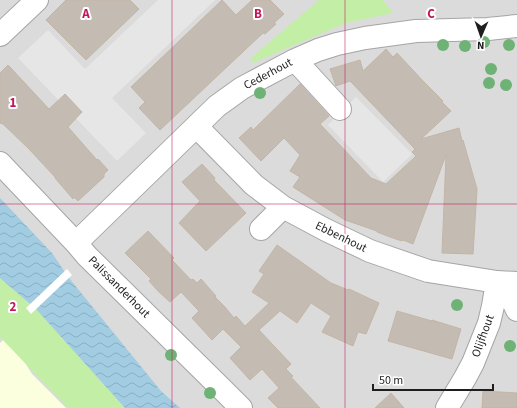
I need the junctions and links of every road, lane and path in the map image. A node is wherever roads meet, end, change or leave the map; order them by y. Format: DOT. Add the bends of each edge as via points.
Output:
graph roads {
  1 [pos="36,0"];
  2 [pos="517,26"];
  3 [pos="0,35"];
  4 [pos="295,60"];
  5 [pos="340,109"];
  6 [pos="197,126"];
  7 [pos="0,163"];
  8 [pos="283,207"];
  9 [pos="261,229"];
  10 [pos="76,243"];
  11 [pos="507,283"];
  12 [pos="517,310"];
  13 [pos="241,408"];
  14 [pos="447,408"];
  1 -- 3 [label="street"];
  2 -- 4 [label="street, Cederhout" via="416,31 365,38 318,50"];
  4 -- 5 [label="street"];
  4 -- 6 [label="street, Cederhout" via="242,88 217,106"];
  6 -- 8 [label="street, Ebbenhout" via="254,185"];
  6 -- 10 [label="street, Cederhout"];
  7 -- 10 [label="street, Palissanderhout"];
  8 -- 9 [label="street"];
  8 -- 11 [label="street, Ebbenhout" via="370,251 428,271"];
  10 -- 13 [label="street, Palissanderhout" via="86,256"];
  11 -- 12 [label="street"];
  11 -- 14 [label="street, Olijfhout" via="493,306 476,356"];
}
